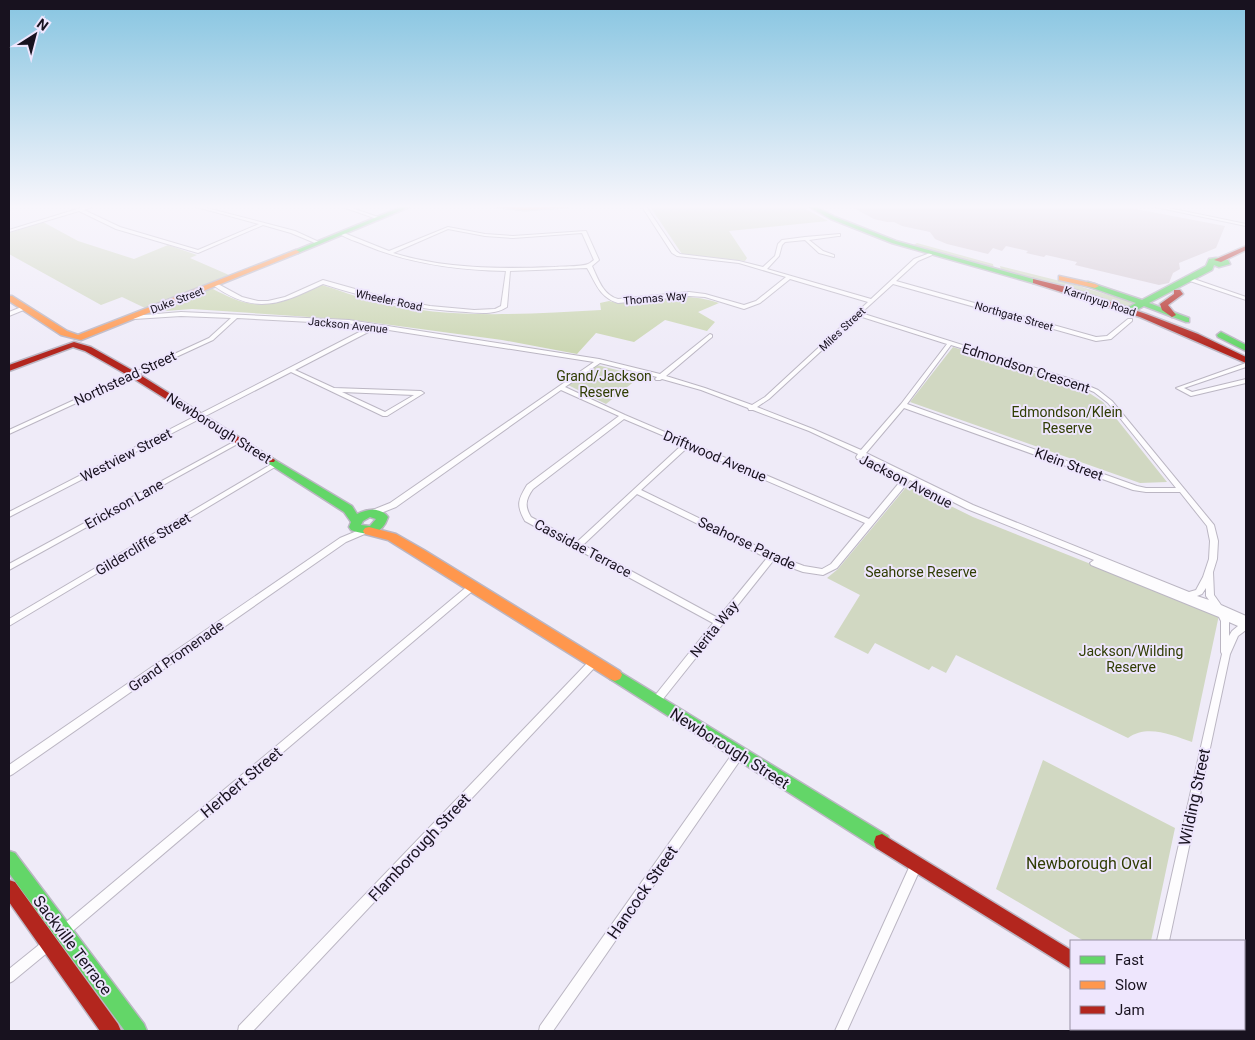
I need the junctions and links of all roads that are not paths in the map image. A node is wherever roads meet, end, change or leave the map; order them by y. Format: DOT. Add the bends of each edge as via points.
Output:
graph roads {
  1 [pos="289,254"];
  2 [pos="394,254"];
  3 [pos="594,254"];
  4 [pos="677,254"];
  5 [pos="778,254"];
  6 [pos="825,254"];
  7 [pos="913,254"];
  8 [pos="928,254"];
  9 [pos="940,254"];
  10 [pos="1235,254"];
  11 [pos="1244,254"];
  12 [pos="832,256"];
  13 [pos="998,262"];
  14 [pos="1219,262"];
  15 [pos="589,266"];
  16 [pos="764,269"];
  17 [pos="508,271"];
  18 [pos="789,277"];
  19 [pos="1062,278"];
  20 [pos="1192,280"];
  21 [pos="1034,281"];
  22 [pos="892,282"];
  23 [pos="216,285"];
  24 [pos="1072,291"];
  25 [pos="1177,292"];
  26 [pos="9,298"];
  27 [pos="1246,299"];
  28 [pos="872,300"];
  29 [pos="24,308"];
  30 [pos="1142,308"];
  31 [pos="9,314"];
  32 [pos="858,314"];
  33 [pos="1172,315"];
  34 [pos="236,316"];
  35 [pos="134,317"];
  36 [pos="375,326"];
  37 [pos="710,336"];
  38 [pos="76,341"];
  39 [pos="950,343"];
  40 [pos="1246,348"];
  41 [pos="1246,360"];
  42 [pos="597,362"];
  43 [pos="1246,365"];
  44 [pos="9,368"];
  45 [pos="291,370"];
  46 [pos="134,375"];
  47 [pos="658,378"];
  48 [pos="1246,381"];
  49 [pos="562,388"];
  50 [pos="334,390"];
  51 [pos="903,405"];
  52 [pos="754,410"];
  53 [pos="623,416"];
  54 [pos="201,417"];
  55 [pos="9,432"];
  56 [pos="239,440"];
  57 [pos="687,444"];
  58 [pos="860,455"];
  59 [pos="277,464"];
  60 [pos="907,478"];
  61 [pos="1181,490"];
  62 [pos="637,491"];
  63 [pos="348,509"];
  64 [pos="9,515"];
  65 [pos="376,517"];
  66 [pos="869,522"];
  67 [pos="361,527"];
  68 [pos="392,537"];
  69 [pos="578,545"];
  70 [pos="772,557"];
  71 [pos="9,566"];
  72 [pos="1209,570"];
  73 [pos="473,586"];
  74 [pos="1187,595"];
  75 [pos="1219,610"];
  76 [pos="1246,619"];
  77 [pos="720,623"];
  78 [pos="9,624"];
  79 [pos="1246,625"];
  80 [pos="1226,654"];
  81 [pos="594,662"];
  82 [pos="656,701"];
  83 [pos="739,753"];
  84 [pos="9,772"];
  85 [pos="9,859"];
  86 [pos="916,865"];
  87 [pos="9,888"];
  88 [pos="63,932"];
  89 [pos="1163,940"];
  90 [pos="49,944"];
  91 [pos="1070,958"];
  92 [pos="9,978"];
  93 [pos="111,1031"];
  94 [pos="137,1031"];
  95 [pos="244,1031"];
  96 [pos="545,1031"];
  97 [pos="841,1031"];
  1 -- 23 [label="main road, Duke Street"];
  2 -- 17 [label="street" via="438,265"];
  3 -- 15 [label="street" via="597,260"];
  4 -- 16 [label="street" via="739,262"];
  5 -- 16 [label="street"];
  6 -- 12 [label="street"];
  7 -- 22 [label="street, Miles Street"];
  8 -- 21 [label="main road, Karrinyup Road"];
  9 -- 13 [label="main road, Karrinyup Road"];
  10 -- 14 [label="main road"];
  11 -- 14 [label="main road"];
  13 -- 19 [label="main road, Karrinyup Road"];
  13 -- 21 [label="main road" via="996,265 1000,270"];
  14 -- 20 [label="main road"];
  15 -- 17 [label="street"];
  15 -- 18 [label="street, Thomas Way" via="604,295 618,301 689,294 744,307 758,302"];
  16 -- 18 [label="street"];
  17 -- 23 [label="street, Wheeler Road" via="504,307 496,311 423,307 372,298 324,282 284,300 259,302 246,300"];
  18 -- 28 [label="street"];
  19 -- 24 [label="main road" via="1084,286 1081,291"];
  19 -- 30 [label="main road, Karrinyup Road"];
  20 -- 25 [label="main road"];
  20 -- 27 [label="street"];
  20 -- 30 [label="main road"];
  21 -- 24 [label="main road, Karrinyup Road"];
  22 -- 28 [label="street, Miles Street"];
  22 -- 30 [label="street, Northgate Street" via="1096,339 1109,338"];
  23 -- 35 [label="main road, Duke Street"];
  24 -- 30 [label="main road, Karrinyup Road"];
  25 -- 30 [label="main road"];
  25 -- 33 [label="main road" via="1179,294 1164,304"];
  26 -- 29 [label="main road, Newborough Street"];
  28 -- 32 [label="street, Miles Street"];
  29 -- 31 [label="street"];
  29 -- 38 [label="main road, Newborough Street"];
  30 -- 33 [label="main road, Karrinyup Road"];
  30 -- 41 [label="main road, Karrinyup Road"];
  32 -- 39 [label="street, Edmondson Crescent"];
  32 -- 52 [label="street, Miles Street"];
  33 -- 40 [label="main road, Karrinyup Road"];
  34 -- 35 [label="street, Jackson Avenue" via="181,314"];
  34 -- 36 [label="street, Jackson Avenue"];
  34 -- 46 [label="street, Northstead Street" via="210,339"];
  35 -- 38 [label="main road, Duke Street"];
  36 -- 42 [label="street, Jackson Avenue"];
  36 -- 45 [label="street, Westview Street"];
  37 -- 47 [label="street"];
  38 -- 44 [label="main road, Duke Street"];
  38 -- 46 [label="main road, Newborough Street"];
  39 -- 51 [label="street"];
  39 -- 61 [label="street, Edmondson Crescent" via="1096,391 1110,402"];
  42 -- 47 [label="street, Jackson Avenue"];
  42 -- 49 [label="street"];
  43 -- 48 [label="street" via="1179,388 1191,394"];
  45 -- 50 [label="street"];
  45 -- 54 [label="street, Westview Street"];
  46 -- 54 [label="main road, Newborough Street"];
  46 -- 55 [label="street, Northstead Street"];
  47 -- 52 [label="street, Jackson Avenue"];
  49 -- 53 [label="street, Driftwood Avenue"];
  49 -- 65 [label="street"];
  50 -- 50 [label="street" via="385,415 421,393 392,392"];
  51 -- 58 [label="street"];
  51 -- 61 [label="street, Klein Street" via="1136,488"];
  52 -- 58 [label="street, Jackson Avenue"];
  53 -- 57 [label="street, Driftwood Avenue"];
  53 -- 69 [label="street, Cassidae Terrace" via="530,487 521,500 521,509 528,518"];
  54 -- 56 [label="main road, Newborough Street"];
  54 -- 64 [label="street, Westview Street"];
  56 -- 59 [label="main road, Newborough Street"];
  56 -- 71 [label="street, Erickson Lane"];
  57 -- 62 [label="street"];
  57 -- 66 [label="street, Driftwood Avenue"];
  58 -- 60 [label="street, Jackson Avenue"];
  59 -- 63 [label="main road, Newborough Street"];
  59 -- 78 [label="street, Gildercliffe Street"];
  60 -- 66 [label="street, Seahorse Parade"];
  60 -- 74 [label="street, Jackson Avenue" via="992,517"];
  60 -- 75 [label="street, Jackson Avenue" via="967,511"];
  61 -- 72 [label="street, Edmondson Crescent" via="1214,533 1215,545"];
  62 -- 69 [label="street"];
  62 -- 70 [label="street, Seahorse Parade"];
  63 -- 65 [label="main road, Newborough Street"];
  63 -- 67 [label="main road, Newborough Street"];
  65 -- 67 [label="main road" via="360,516"];
  65 -- 67 [label="main road" via="378,527"];
  65 -- 68 [label="main road, Newborough Street"];
  66 -- 70 [label="street, Seahorse Parade" via="834,566 823,572 803,569"];
  67 -- 68 [label="main road, Newborough Street"];
  67 -- 84 [label="street, Grand Promenade"];
  68 -- 73 [label="main road, Newborough Street"];
  69 -- 77 [label="street, Cassidae Terrace"];
  70 -- 77 [label="street, Nerita Way"];
  72 -- 74 [label="street, Edmondson Crescent" via="1199,592"];
  72 -- 75 [label="street, Edmondson Crescent" via="1210,596"];
  73 -- 81 [label="main road, Newborough Street"];
  73 -- 88 [label="street, Herbert Street"];
  74 -- 75 [label="street, Jackson Avenue"];
  75 -- 76 [label="street, Jackson Avenue"];
  75 -- 79 [label="street, Jackson Avenue"];
  75 -- 80 [label="street, Wilding Street" via="1225,622"];
  77 -- 82 [label="street, Nerita Way"];
  79 -- 80 [label="street, Wilding Street" via="1237,630"];
  80 -- 89 [label="street, Wilding Street"];
  81 -- 82 [label="main road, Newborough Street"];
  81 -- 95 [label="street, Flamborough Street"];
  82 -- 83 [label="main road, Newborough Street"];
  83 -- 86 [label="main road, Newborough Street"];
  83 -- 96 [label="street, Hancock Street"];
  85 -- 88 [label="main road, Sackville Terrace"];
  86 -- 91 [label="main road, Newborough Street"];
  86 -- 97 [label="street"];
  87 -- 90 [label="main road, Sackville Terrace"];
  88 -- 90 [label="street, Herbert Street"];
  88 -- 94 [label="main road, Sackville Terrace"];
  90 -- 92 [label="street, Herbert Street"];
  90 -- 93 [label="main road, Sackville Terrace"];
}
